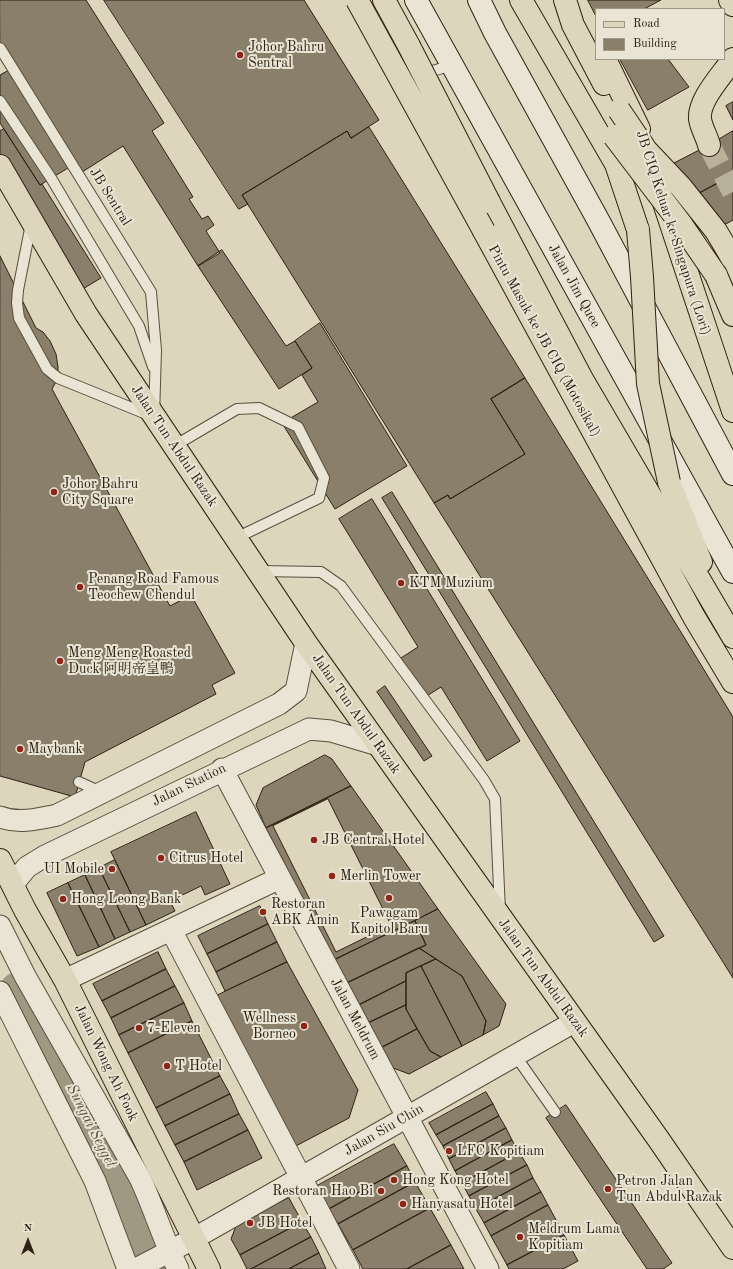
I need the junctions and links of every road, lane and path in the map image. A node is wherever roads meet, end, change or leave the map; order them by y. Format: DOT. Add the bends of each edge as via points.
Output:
graph roads {
  1 [pos="356,0"];
  2 [pos="384,0"];
  3 [pos="392,0"];
  4 [pos="416,0"];
  5 [pos="479,0"];
  6 [pos="564,0"];
  7 [pos="578,0"];
  8 [pos="730,0"];
  9 [pos="532,4"];
  10 [pos="733,5"];
  11 [pos="595,38"];
  12 [pos="409,46"];
  13 [pos="0,48"];
  14 [pos="733,59"];
  15 [pos="605,60"];
  16 [pos="451,65"];
  17 [pos="0,101"];
  18 [pos="709,145"];
  19 [pos="0,166"];
  20 [pos="32,221"];
  21 [pos="733,262"];
  22 [pos="733,315"];
  23 [pos="155,375"];
  24 [pos="733,411"];
  25 [pos="154,417"];
  26 [pos="174,446"];
  27 [pos="733,474"];
  28 [pos="236,538"];
  29 [pos="258,571"];
  30 [pos="733,572"];
  31 [pos="731,634"];
  32 [pos="306,644"];
  33 [pos="733,682"];
  34 [pos="378,746"];
  35 [pos="222,769"];
  36 [pos="79,782"];
  37 [pos="103,793"];
  38 [pos="0,817"];
  39 [pos="0,860"];
  40 [pos="280,878"];
  41 [pos="13,884"];
  42 [pos="501,919"];
  43 [pos="0,926"];
  44 [pos="171,930"];
  45 [pos="65,980"];
  46 [pos="0,992"];
  47 [pos="574,1022"];
  48 [pos="515,1055"];
  49 [pos="555,1112"];
  50 [pos="407,1117"];
  51 [pos="301,1177"];
  52 [pos="193,1239"];
  53 [pos="733,1248"];
  54 [pos="171,1258"];
  55 [pos="128,1269"];
  56 [pos="136,1269"];
  57 [pos="208,1269"];
  58 [pos="349,1269"];
  59 [pos="488,1269"];
  1 -- 16 [label="lane" via="398,67 406,73 429,72"];
  1 -- 33 [label="main road, Pintu Masuk ke JB CIQ (Motosikal), bridge" via="694,617"];
  2 -- 12 [label="main road"];
  3 -- 12 [label="lane"];
  4 -- 16 [label="main road, Jalan Jim Quee"];
  5 -- 27 [label="main road"];
  6 -- 21 [label="main road, bridge" via="592,64 619,110 646,150 681,187 716,231"];
  7 -- 11 [label="main road"];
  8 -- 10 [label="main road"];
  9 -- 22 [label="main road, bridge" via="614,136 681,224 716,276"];
  9 -- 31 [label="main road, bridge" via="616,164 638,230 648,384 658,437 669,482"];
  12 -- 31 [label="main road, bridge" via="582,379"];
  13 -- 23 [label="lane, JB Sentral" via="151,292 156,350"];
  14 -- 18 [label="main road" via="701,108 700,119"];
  15 -- 24 [label="main road, JB CIQ Keluar ke Singapura (Lori), bridge" via="639,128"];
  16 -- 30 [label="main road, Jalan Jim Quee"];
  17 -- 23 [label="lane, JB Sentral" via="51,178 139,326"];
  19 -- 20 [label="main road, Jalan Tun Abdul Razak"];
  20 -- 25 [label="main road, Jalan Tun Abdul Razak" via="86,314"];
  20 -- 25 [label="lane" via="17,303 19,318 47,369 58,378"];
  23 -- 25 [label="lane, JB Sentral"];
  25 -- 26 [label="main road, Jalan Tun Abdul Razak"];
  26 -- 28 [label="main road, Jalan Tun Abdul Razak"];
  26 -- 28 [label="lane" via="237,409 259,408 298,427 324,478 319,498"];
  28 -- 29 [label="main road, Jalan Tun Abdul Razak"];
  29 -- 32 [label="main road, Jalan Tun Abdul Razak"];
  29 -- 42 [label="lane" via="320,572 341,586 484,780 495,799"];
  32 -- 34 [label="main road, Jalan Tun Abdul Razak"];
  32 -- 37 [label="street" via="296,691 279,704 126,779"];
  34 -- 35 [label="street, Jalan Station" via="331,731 309,729"];
  34 -- 42 [label="main road, Jalan Tun Abdul Razak"];
  35 -- 40 [label="street, Jalan Meldrum"];
  35 -- 41 [label="street, Jalan Station" via="45,856 27,867"];
  36 -- 37 [label="lane"];
  37 -- 38 [label="street" via="57,815 28,820 8,820"];
  39 -- 41 [label="main road, Jalan Wong Ah Fook"];
  40 -- 44 [label="street"];
  40 -- 50 [label="street, Jalan Meldrum"];
  41 -- 45 [label="main road, Jalan Wong Ah Fook"];
  42 -- 47 [label="main road, Jalan Tun Abdul Razak"];
  43 -- 54 [label="street" via="28,983 140,1178"];
  44 -- 45 [label="street"];
  44 -- 51 [label="street"];
  45 -- 52 [label="main road, Jalan Wong Ah Fook"];
  46 -- 55 [label="street" via="95,1181"];
  47 -- 48 [label="street, Jalan Siu Chin"];
  47 -- 53 [label="main road, Jalan Tun Abdul Razak"];
  48 -- 49 [label="lane"];
  48 -- 50 [label="street, Jalan Siu Chin"];
  50 -- 51 [label="street, Jalan Siu Chin"];
  50 -- 59 [label="street, Jalan Meldrum"];
  51 -- 52 [label="street, Jalan Siu Chin"];
  51 -- 58 [label="street"];
  52 -- 54 [label="street, Jalan Siu Chin"];
  52 -- 57 [label="main road, Jalan Wong Ah Fook"];
  54 -- 56 [label="street, Jalan Siu Chin"];
}
